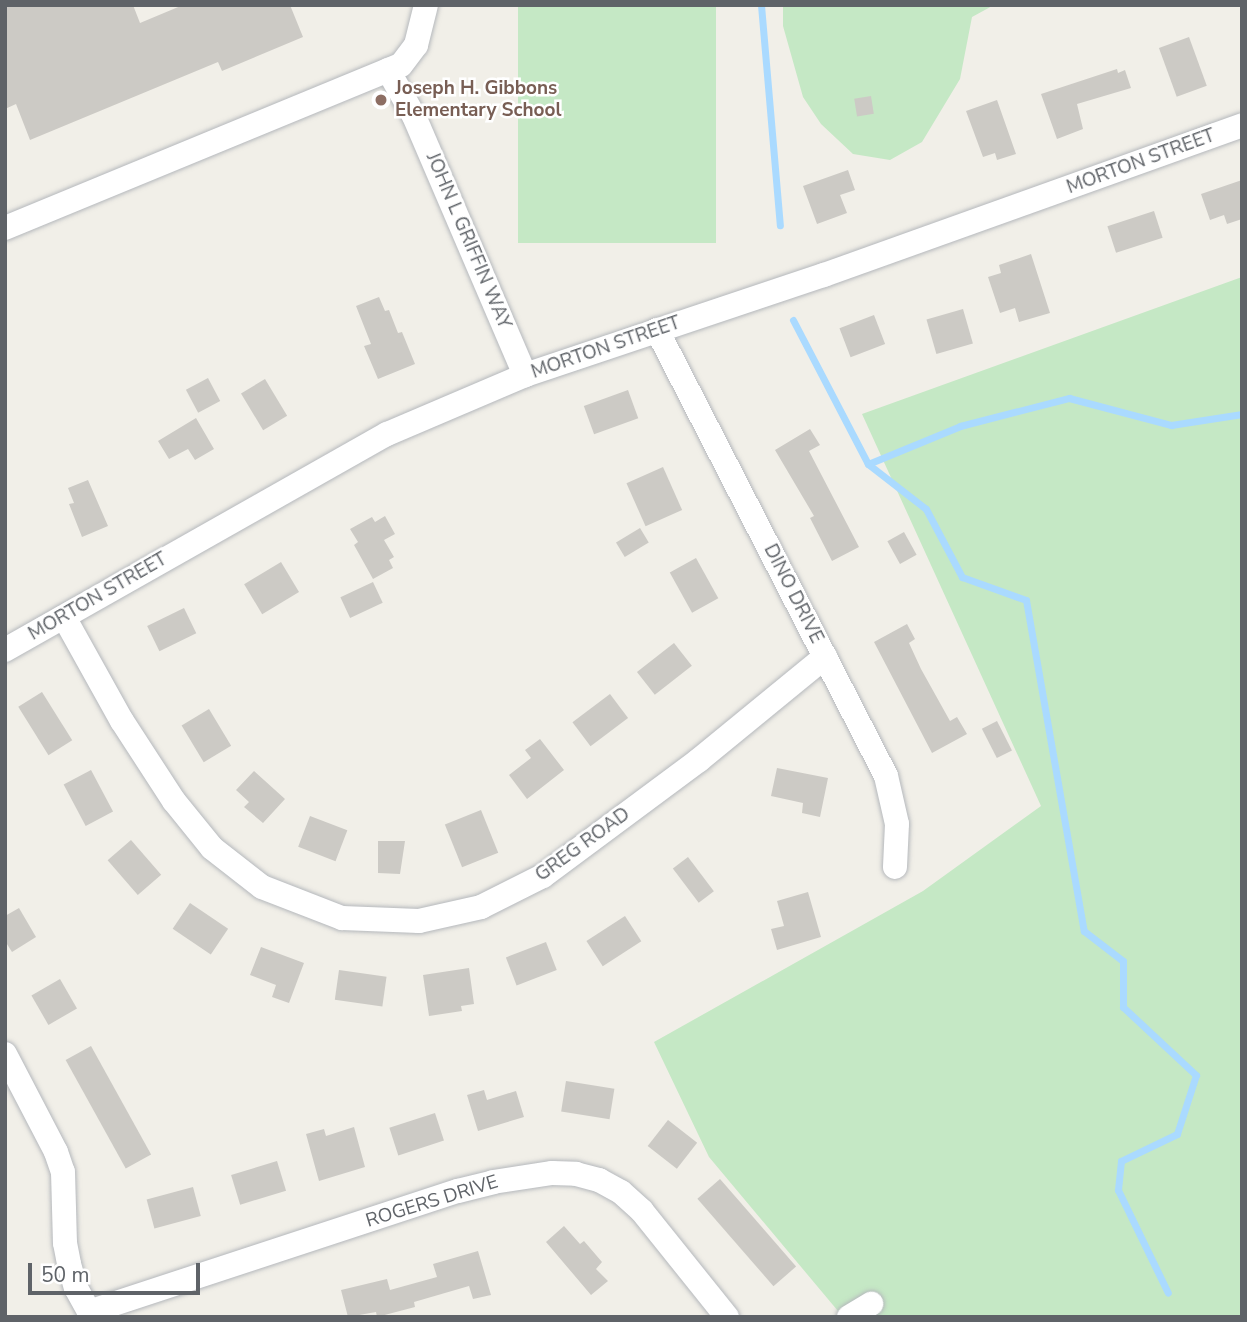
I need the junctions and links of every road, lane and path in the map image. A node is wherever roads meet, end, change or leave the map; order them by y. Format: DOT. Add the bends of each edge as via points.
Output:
graph roads {
  1 [pos="426,5"];
  2 [pos="388,70"];
  3 [pos="1242,125"];
  4 [pos="5,228"];
  5 [pos="657,330"];
  6 [pos="525,375"];
  7 [pos="64,617"];
  8 [pos="5,650"];
  9 [pos="825,657"];
  10 [pos="895,867"];
  11 [pos="5,1054"];
  12 [pos="871,1304"];
  13 [pos="91,1314"];
  14 [pos="727,1317"];
  15 [pos="849,1317"];
  1 -- 2 [label="street" via="410,56"];
  2 -- 4 [label="street"];
  2 -- 6 [label="street, JOHN L GRIFFIN WAY" via="414,116"];
  3 -- 5 [label="street, MORTON STREET"];
  5 -- 6 [label="street, MORTON STREET"];
  5 -- 9 [label="street, DINO DRIVE"];
  6 -- 7 [label="street, MORTON STREET" via="387,434"];
  7 -- 8 [label="street, MORTON STREET"];
  7 -- 9 [label="street, GREG ROAD" via="122,721 174,801 212,848 262,887 342,918 419,921 481,907 543,876 699,760"];
  9 -- 10 [label="street, DINO DRIVE" via="886,776 897,824"];
  11 -- 13 [label="street, ROGERS DRIVE" via="56,1152 65,1194 69,1264"];
  12 -- 15 [label="street"];
  13 -- 14 [label="street, ROGERS DRIVE" via="458,1191 552,1173 588,1177 621,1192 642,1211"];
}
